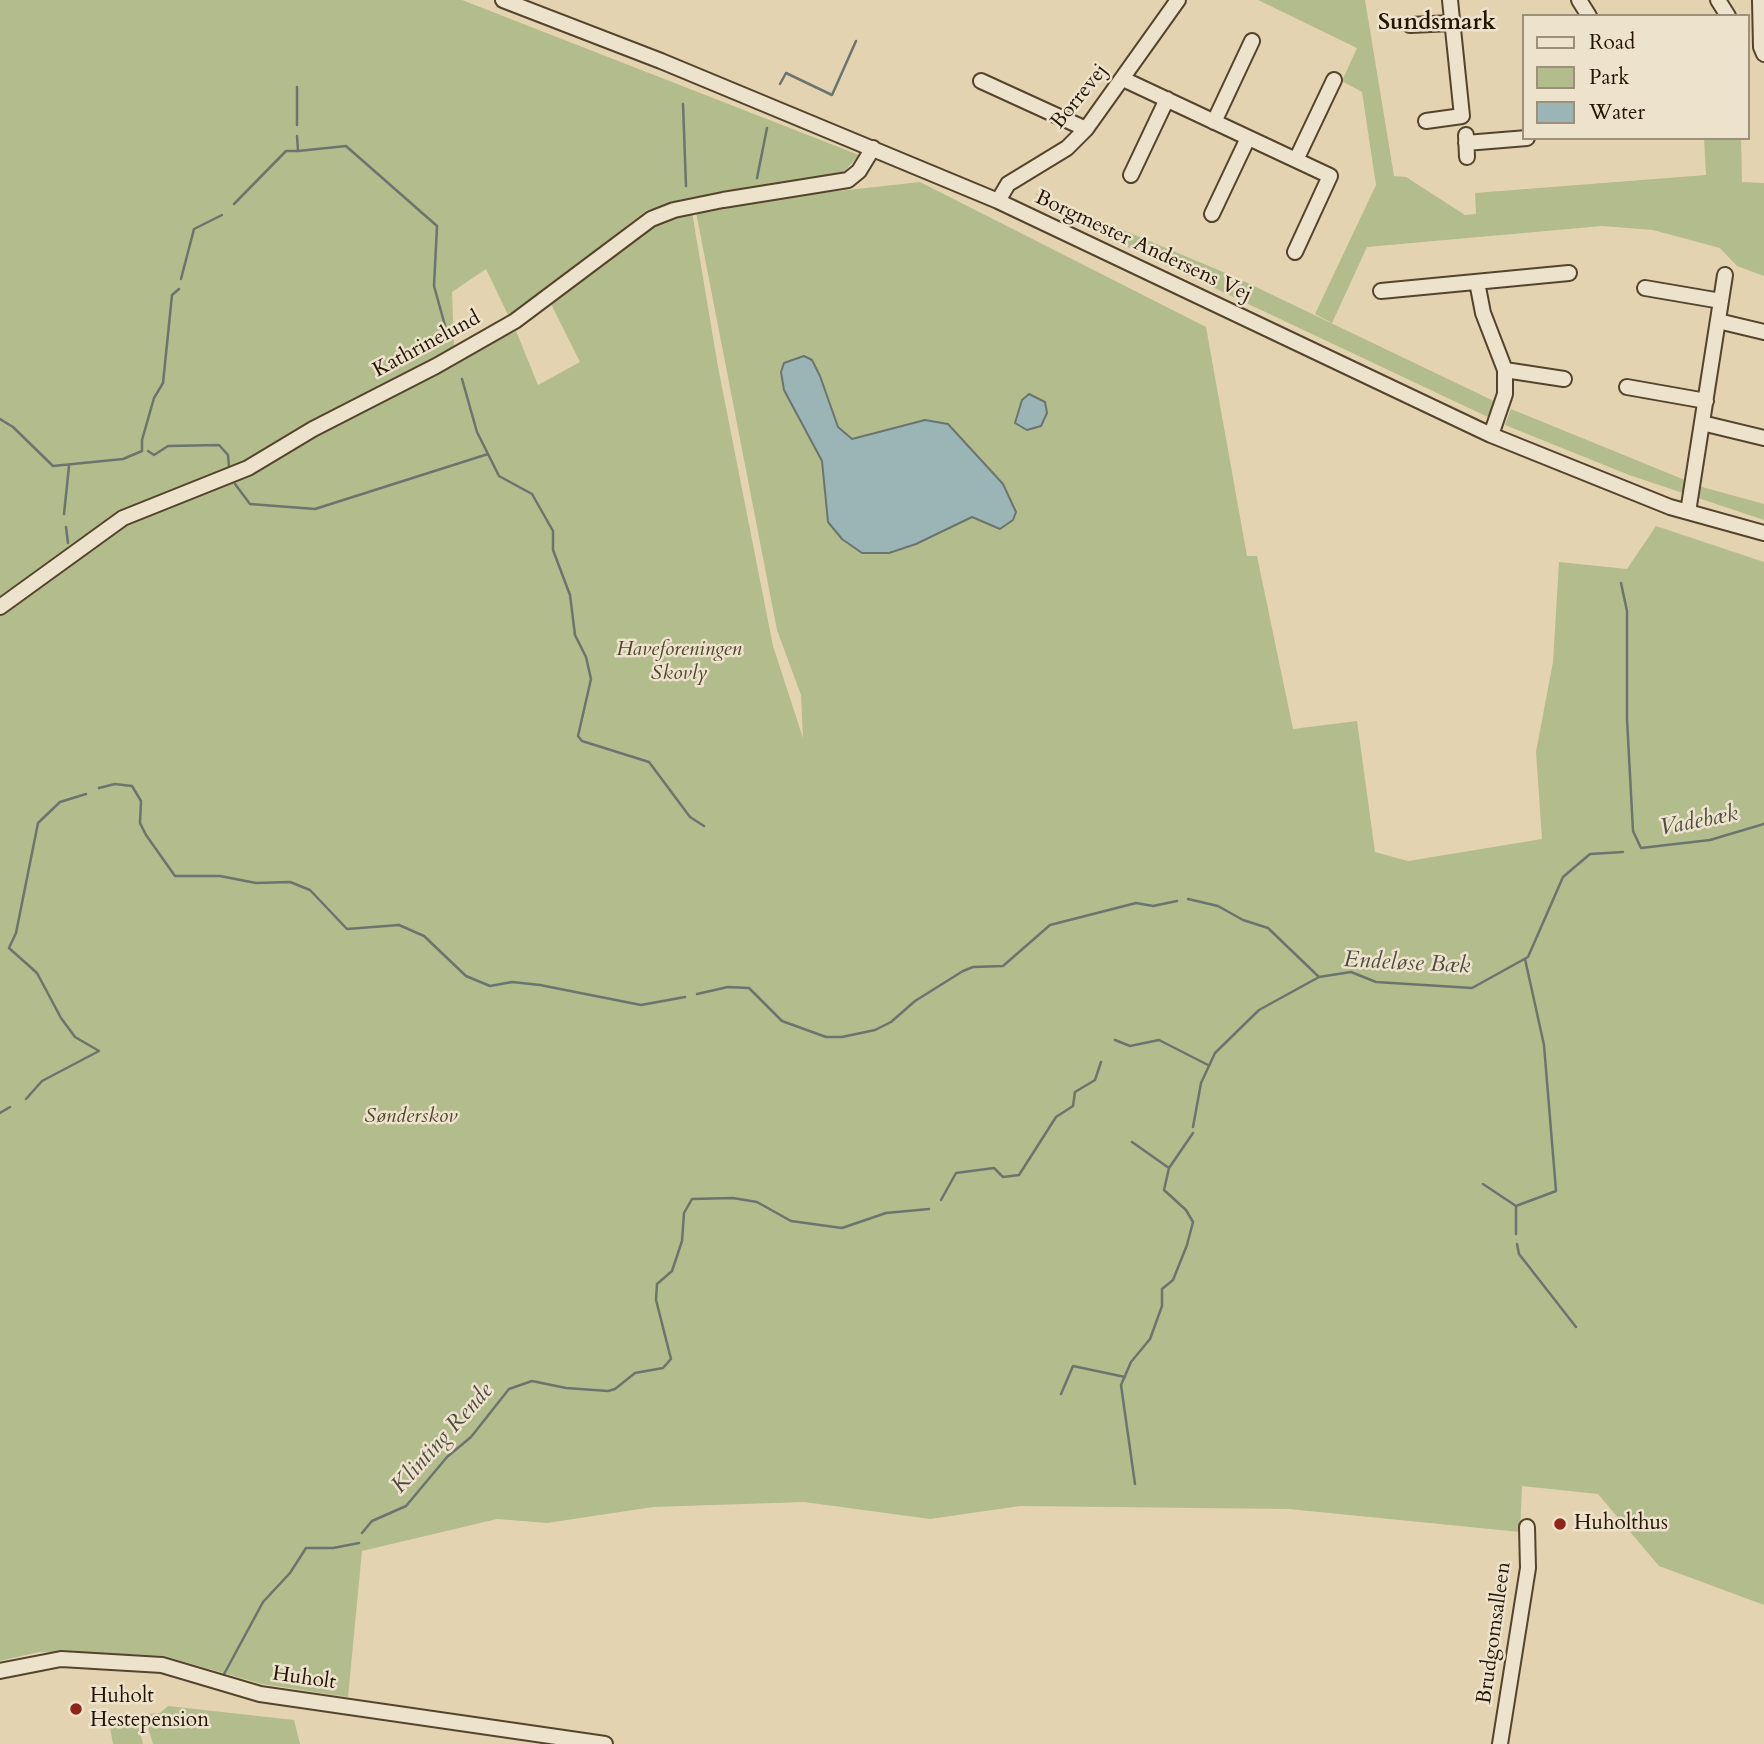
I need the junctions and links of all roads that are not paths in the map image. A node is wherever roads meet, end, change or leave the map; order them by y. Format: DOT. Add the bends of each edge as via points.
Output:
graph roads {
  1 [pos="1178,0"];
  2 [pos="1450,0"];
  3 [pos="1760,0"];
  4 [pos="506,1"];
  5 [pos="1452,23"];
  6 [pos="1410,25"];
  7 [pos="1252,41"];
  8 [pos="1758,50"];
  9 [pos="1123,79"];
  10 [pos="1334,80"];
  11 [pos="981,82"];
  12 [pos="1167,99"];
  13 [pos="1426,121"];
  14 [pos="1214,122"];
  15 [pos="1086,129"];
  16 [pos="1248,138"];
  17 [pos="1522,139"];
  18 [pos="1466,145"];
  19 [pos="873,148"];
  20 [pos="1296,160"];
  21 [pos="1131,175"];
  22 [pos="998,201"];
  23 [pos="1212,214"];
  24 [pos="1295,252"];
  25 [pos="1569,273"];
  26 [pos="1725,275"];
  27 [pos="1477,282"];
  28 [pos="1644,288"];
  29 [pos="1381,290"];
  30 [pos="1721,301"];
  31 [pos="1718,321"];
  32 [pos="1764,332"];
  33 [pos="1505,370"];
  34 [pos="1564,379"];
  35 [pos="1627,387"];
  36 [pos="1706,401"];
  37 [pos="1702,423"];
  38 [pos="1491,435"];
  39 [pos="1764,438"];
  40 [pos="1688,512"];
  41 [pos="1764,533"];
  42 [pos="0,607"];
  43 [pos="1527,1527"];
  44 [pos="0,1671"];
  45 [pos="605,1744"];
  46 [pos="1500,1744"];
  1 -- 9 [label="street, Borrevej"];
  2 -- 5 [label="street"];
  3 -- 8 [label="street"];
  4 -- 19 [label="street, Borgmester Andersens Vej"];
  5 -- 6 [label="street"];
  5 -- 13 [label="street" via="1462,116"];
  7 -- 14 [label="street"];
  9 -- 12 [label="street"];
  9 -- 15 [label="street, Borrevej"];
  10 -- 20 [label="street"];
  11 -- 15 [label="street"];
  12 -- 14 [label="street"];
  12 -- 21 [label="street"];
  14 -- 16 [label="street"];
  15 -- 22 [label="street, Borrevej" via="1067,148 1008,184"];
  16 -- 20 [label="street"];
  16 -- 23 [label="street"];
  17 -- 18 [label="street"];
  19 -- 22 [label="street, Borgmester Andersens Vej"];
  19 -- 42 [label="street, Kathrinelund" via="848,180 723,200 651,219 514,321 248,468 124,518"];
  20 -- 24 [label="street" via="1330,176"];
  22 -- 38 [label="street, Borgmester Andersens Vej"];
  25 -- 27 [label="street"];
  26 -- 30 [label="street"];
  27 -- 29 [label="street"];
  27 -- 33 [label="street" via="1483,313"];
  28 -- 30 [label="street"];
  30 -- 31 [label="street"];
  31 -- 32 [label="street"];
  31 -- 36 [label="street"];
  33 -- 34 [label="street"];
  33 -- 38 [label="street" via="1505,394"];
  35 -- 36 [label="street"];
  36 -- 37 [label="street"];
  37 -- 39 [label="street"];
  37 -- 40 [label="street"];
  38 -- 40 [label="street, Borgmester Andersens Vej"];
  40 -- 41 [label="street, Borgmester Andersens Vej"];
  43 -- 46 [label="street, Brudgomsalleen" via="1528,1568"];
  44 -- 45 [label="street, Huholt" via="61,1659 162,1665 260,1693"];
}
